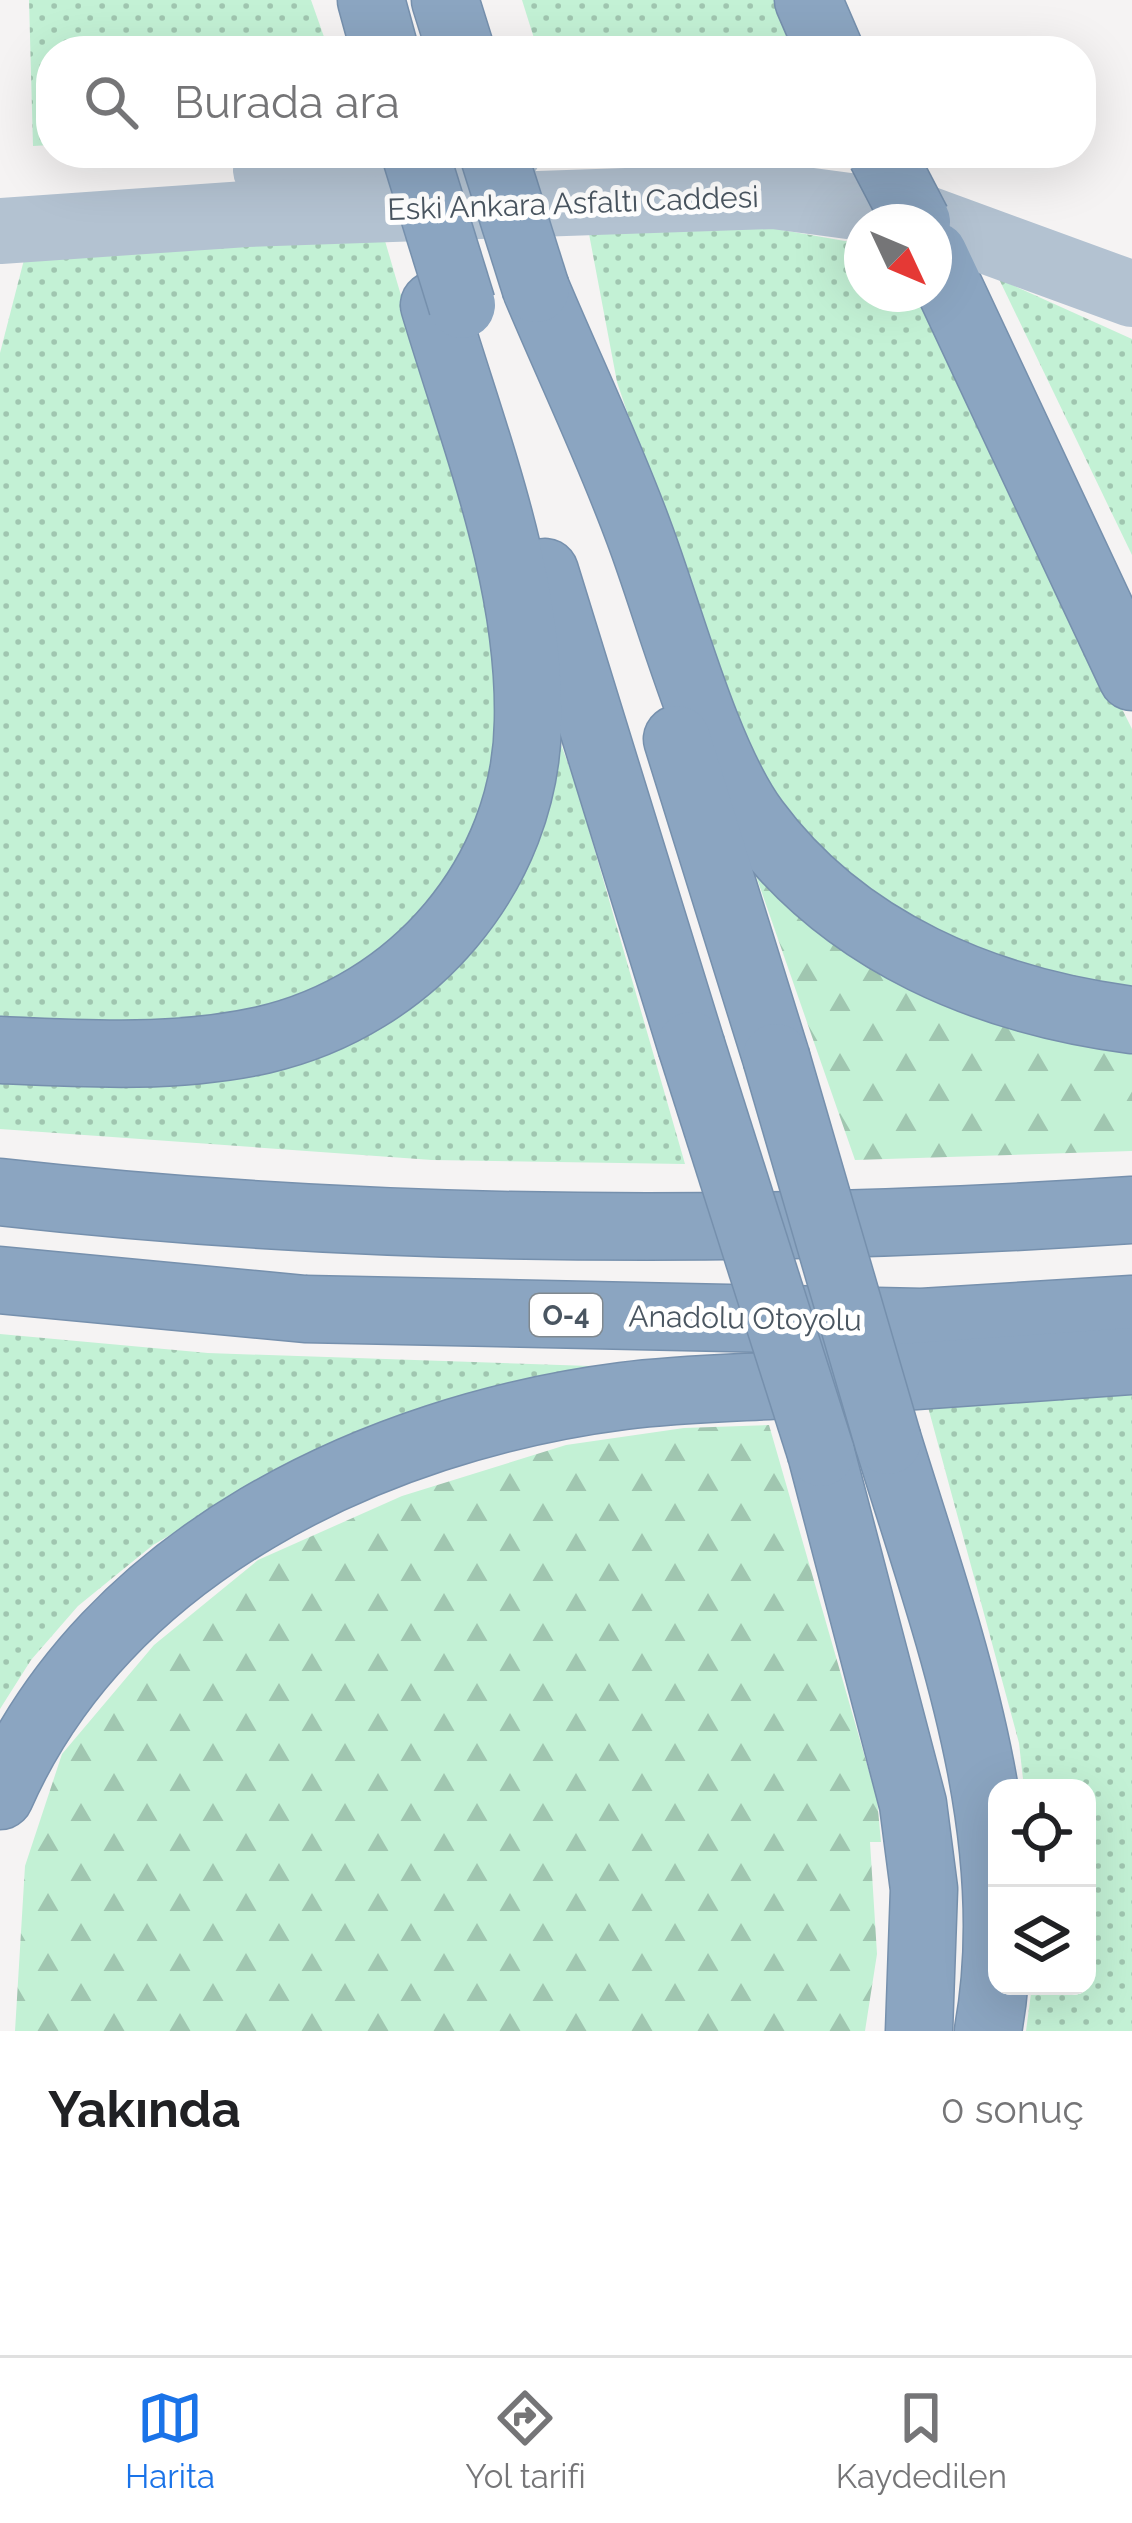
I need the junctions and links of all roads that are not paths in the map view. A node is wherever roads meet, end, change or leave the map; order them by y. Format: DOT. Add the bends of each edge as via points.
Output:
graph roads {
  1 [pos="371,0"];
  2 [pos="445,0"];
  3 [pos="808,0"];
  4 [pos="381,36"];
  5 [pos="456,36"];
  6 [pos="824,36"];
  7 [pos="302,168"];
  8 [pos="409,168"];
  9 [pos="418,168"];
  10 [pos="498,168"];
  11 [pos="846,168"];
  12 [pos="889,168"];
  13 [pos="0,190"];
  14 [pos="908,204"];
  15 [pos="0,231"];
  16 [pos="1132,245"];
  17 [pos="536,290"];
  18 [pos="952,291"];
  19 [pos="1132,294"];
  20 [pos="448,305"];
  21 [pos="1132,677"];
  22 [pos="1132,1020"];
  23 [pos="0,1050"];
  24 [pos="0,1192"];
  25 [pos="1132,1210"];
  26 [pos="0,1280"];
  27 [pos="1132,1309"];
  28 [pos="1132,1361"];
  29 [pos="0,1796"];
  30 [pos="919,2031"];
  31 [pos="988,2031"];
  1 -- 4 [label="highway"];
  2 -- 5 [label="highway"];
  3 -- 6 [label="highway"];
  7 -- 13 [label="main road, Eski Ankara Asfaltı Caddesi"];
  8 -- 20 [label="highway"];
  9 -- 20 [label="highway, bridge"];
  10 -- 17 [label="highway, bridge"];
  11 -- 16 [label="main road, Eski Ankara Asfaltı Caddesi" via="976,192"];
  12 -- 14 [label="highway, bridge"];
  15 -- 19 [label="main road, Eski Ankara Asfaltı Caddesi" via="775,196 916,215"];
  17 -- 22 [label="highway" via="753,820 842,909 935,968 1060,1011"];
  17 -- 31 [label="highway, bridge" via="954,1654 991,1829 995,1990"];
  18 -- 21 [label="highway"];
  20 -- 23 [label="highway" via="510,559 529,724 518,803 484,878 431,952 332,1016 268,1039 161,1052"];
  20 -- 30 [label="highway, bridge" via="821,1453 914,1804 924,1888"];
  24 -- 25 [label="highway" via="386,1220 672,1226"];
  26 -- 27 [label="highway, Anadolu Otoyolu / O-4" via="305,1309 922,1322"];
  28 -- 29 [label="highway" via="623,1396 514,1418 380,1461 207,1548 145,1598 50,1703"];
}
